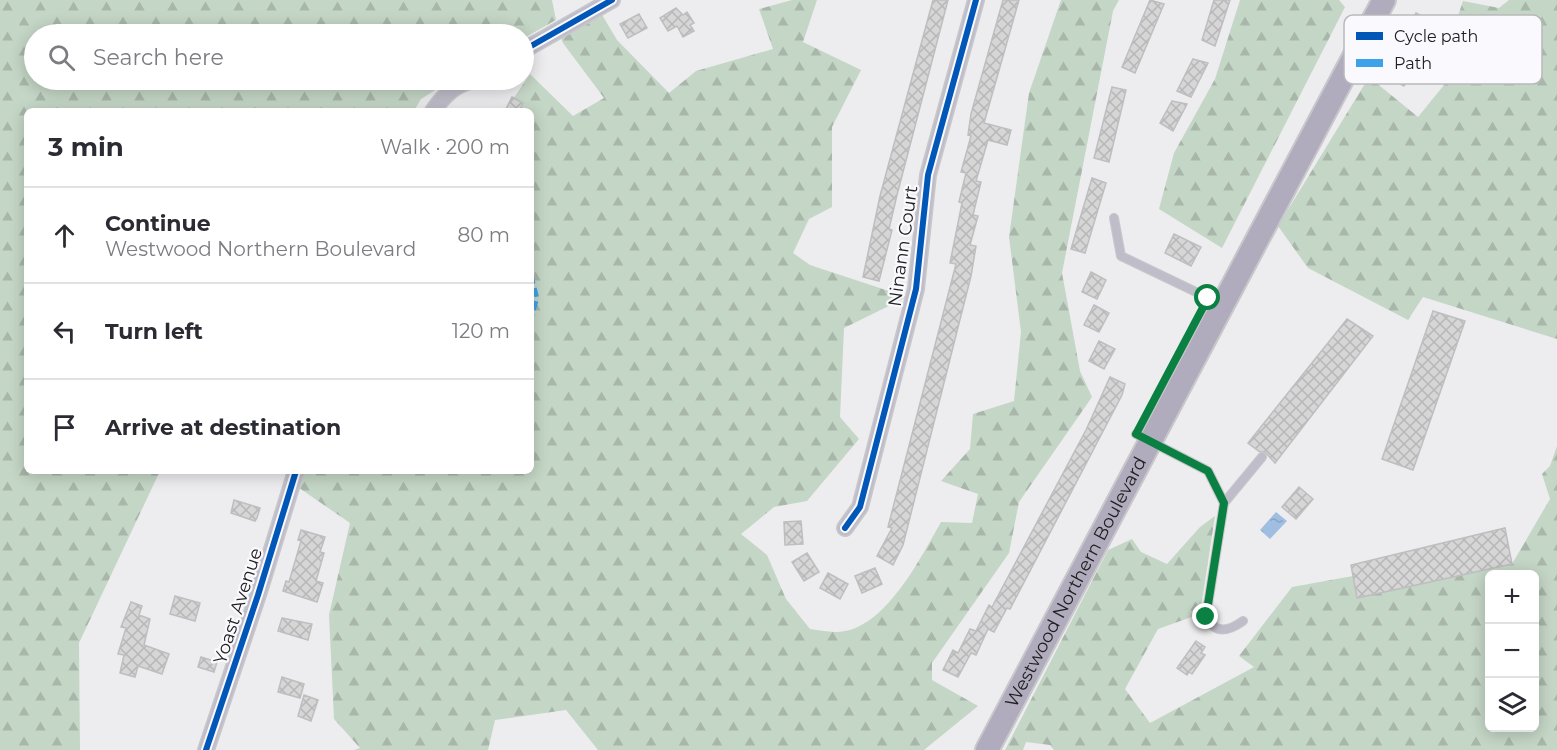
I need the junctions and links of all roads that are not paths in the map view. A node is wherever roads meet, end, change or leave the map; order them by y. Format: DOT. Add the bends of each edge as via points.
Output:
graph roads {
  1 [pos="612,0"];
  2 [pos="976,0"];
  3 [pos="1367,0"];
  4 [pos="1384,0"];
  5 [pos="1359,15"];
  6 [pos="1376,15"];
  7 [pos="534,44"];
  8 [pos="1344,46"];
  9 [pos="1344,71"];
  10 [pos="451,90"];
  11 [pos="435,108"];
  12 [pos="1114,218"];
  13 [pos="1215,301"];
  14 [pos="1143,437"];
  15 [pos="1262,457"];
  16 [pos="295,474"];
  17 [pos="1224,503"];
  18 [pos="844,528"];
  19 [pos="1243,621"];
  20 [pos="206,750"];
  21 [pos="971,750"];
  22 [pos="987,750"];
  1 -- 7 [label="street"];
  2 -- 18 [label="street, Ninann Court" via="928,175 916,289 860,507"];
  3 -- 5 [label="main road, Westwood Northern Boulevard"];
  4 -- 6 [label="main road, Westwood Northern Boulevard"];
  8 -- 13 [label="main road, Westwood Northern Boulevard"];
  9 -- 13 [label="main road, Westwood Northern Boulevard"];
  10 -- 11 [label="street"];
  12 -- 13 [label="lane" via="1121,256"];
  13 -- 14 [label="main road, Westwood Northern Boulevard"];
  14 -- 17 [label="lane" via="1208,471"];
  14 -- 21 [label="main road, Westwood Northern Boulevard"];
  14 -- 22 [label="main road, Westwood Northern Boulevard"];
  15 -- 17 [label="lane"];
  16 -- 20 [label="street, Yoast Avenue"];
  17 -- 19 [label="lane" via="1206,617 1211,626 1222,631"];
}
